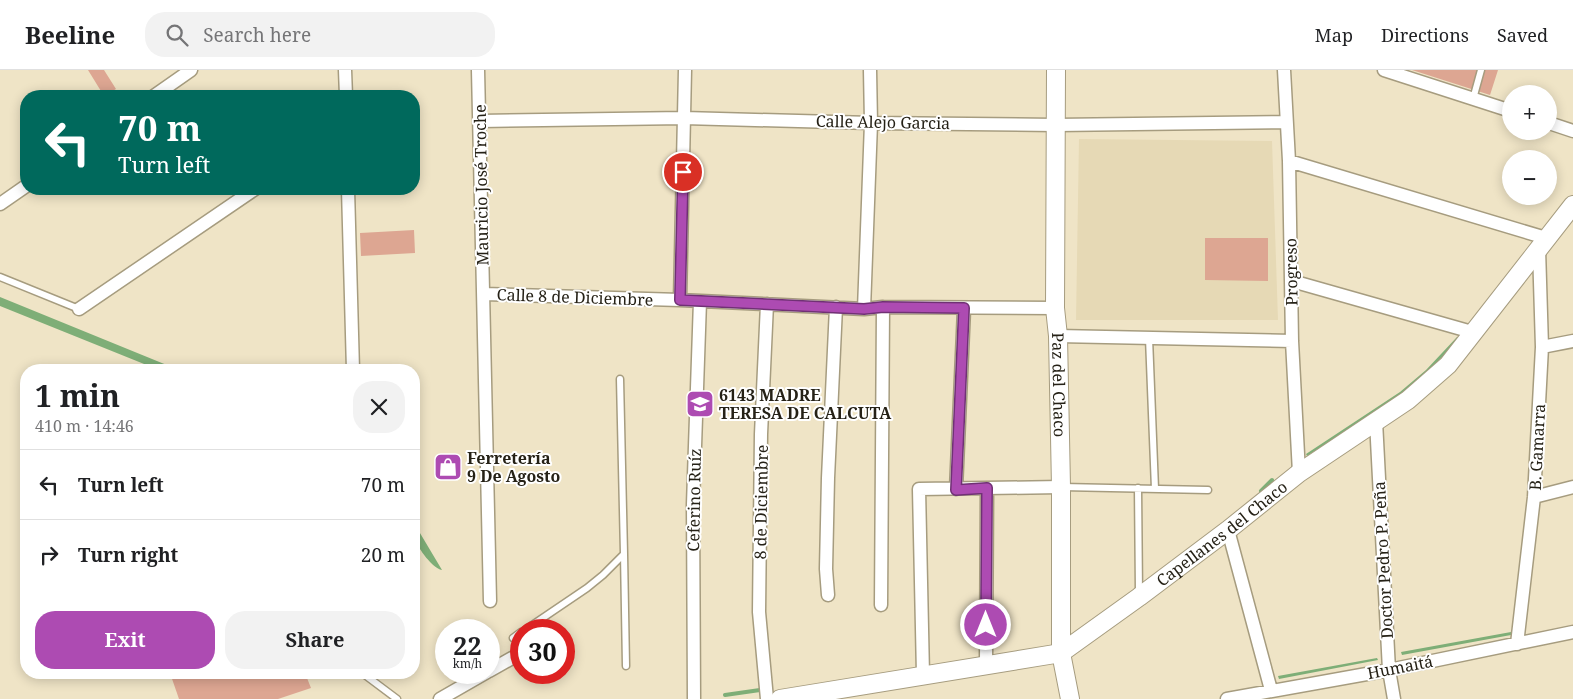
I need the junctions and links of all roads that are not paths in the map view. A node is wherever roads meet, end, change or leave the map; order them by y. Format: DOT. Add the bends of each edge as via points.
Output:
graph roads {
  1 [pos="191,70"];
  2 [pos="345,70"];
  3 [pos="478,70"];
  4 [pos="685,70"];
  5 [pos="870,70"];
  6 [pos="1056,70"];
  7 [pos="1284,70"];
  8 [pos="1384,70"];
  9 [pos="1481,70"];
  10 [pos="163,90"];
  11 [pos="346,90"];
  12 [pos="1473,99"];
  13 [pos="1502,108"];
  14 [pos="684,118"];
  15 [pos="480,121"];
  16 [pos="1286,122"];
  17 [pos="871,123"];
  18 [pos="1056,124"];
  19 [pos="1557,126"];
  20 [pos="1573,131"];
  21 [pos="1289,161"];
  22 [pos="20,190"];
  23 [pos="245,195"];
  24 [pos="348,195"];
  25 [pos="0,204"];
  26 [pos="1573,205"];
  27 [pos="1543,244"];
  28 [pos="0,278"];
  29 [pos="1292,281"];
  30 [pos="484,294"];
  31 [pos="680,300"];
  32 [pos="700,301"];
  33 [pos="767,304"];
  34 [pos="836,307"];
  35 [pos="883,307"];
  36 [pos="964,308"];
  37 [pos="1055,308"];
  38 [pos="79,309"];
  39 [pos="864,309"];
  40 [pos="1472,332"];
  41 [pos="1058,336"];
  42 [pos="1149,337"];
  43 [pos="1292,341"];
  44 [pos="1573,341"];
  45 [pos="1542,347"];
  46 [pos="353,364"];
  47 [pos="620,379"];
  48 [pos="1376,421"];
  49 [pos="1299,473"];
  50 [pos="1061,487"];
  51 [pos="1573,487"];
  52 [pos="987,488"];
  53 [pos="1138,488"];
  54 [pos="1155,489"];
  55 [pos="956,490"];
  56 [pos="1208,490"];
  57 [pos="1534,497"];
  58 [pos="1228,530"];
  59 [pos="624,554"];
  60 [pos="828,594"];
  61 [pos="1139,597"];
  62 [pos="490,601"];
  63 [pos="881,605"];
  64 [pos="541,619"];
  65 [pos="1573,632"];
  66 [pos="1517,644"];
  67 [pos="1060,653"];
  68 [pos="986,664"];
  69 [pos="626,666"];
  70 [pos="1389,670"];
  71 [pos="923,675"];
  72 [pos="370,679"];
  73 [pos="467,684"];
  74 [pos="1271,690"];
  75 [pos="398,699"];
  76 [pos="440,699"];
  77 [pos="694,699"];
  78 [pos="767,699"];
  79 [pos="780,699"];
  80 [pos="1070,699"];
  81 [pos="1227,699"];
  82 [pos="1394,699"];
  1 -- 10 [label="street"];
  2 -- 11 [label="street"];
  3 -- 15 [label="street, Mauricio José Troche"];
  4 -- 14 [label="street"];
  5 -- 17 [label="street"];
  6 -- 18 [label="street, Paz del Chaco"];
  7 -- 16 [label="street, Progreso"];
  8 -- 12 [label="street"];
  9 -- 12 [label="lane"];
  12 -- 13 [label="street"];
  14 -- 15 [label="street, Calle Alejo Garcia"];
  14 -- 17 [label="street, Calle Alejo Garcia"];
  14 -- 31 [label="street"];
  15 -- 30 [label="street, Mauricio José Troche"];
  16 -- 18 [label="street, Calle Alejo Garcia"];
  16 -- 21 [label="street, Progreso"];
  17 -- 18 [label="street, Calle Alejo Garcia"];
  17 -- 39 [label="street"];
  18 -- 37 [label="street, Paz del Chaco"];
  19 -- 20 [label="street"];
  21 -- 27 [label="street"];
  21 -- 29 [label="street, Progreso"];
  22 -- 25 [label="street"];
  23 -- 38 [label="street"];
  24 -- 46 [label="street"];
  26 -- 27 [label="street, Capellanes del Chaco"];
  27 -- 40 [label="street, Capellanes del Chaco"];
  27 -- 45 [label="street, B. Gamarra"];
  28 -- 38 [label="lane"];
  29 -- 40 [label="street"];
  29 -- 43 [label="street, Progreso"];
  30 -- 31 [label="street, Calle 8 de Diciembre"];
  30 -- 62 [label="street, Mauricio José Troche"];
  31 -- 32 [label="street, Calle 8 de Diciembre"];
  32 -- 33 [label="street, Calle 8 de Diciembre"];
  32 -- 77 [label="street, Ceferino Ruíz" via="692,504"];
  33 -- 34 [label="street, Calle 8 de Diciembre"];
  33 -- 78 [label="street, 8 de Diciembre" via="761,434 759,612"];
  34 -- 39 [label="street, Calle 8 de Diciembre"];
  34 -- 60 [label="street" via="828,478"];
  35 -- 36 [label="street, Calle 8 de Diciembre"];
  35 -- 39 [label="street, Calle 8 de Diciembre"];
  35 -- 63 [label="street"];
  36 -- 37 [label="street, Calle 8 de Diciembre"];
  36 -- 55 [label="street"];
  37 -- 41 [label="street, Paz del Chaco"];
  40 -- 48 [label="street, Capellanes del Chaco" via="1448,365 1408,400"];
  41 -- 42 [label="street"];
  41 -- 50 [label="street, Paz del Chaco"];
  42 -- 43 [label="street"];
  42 -- 54 [label="lane"];
  43 -- 49 [label="street, Progreso"];
  44 -- 45 [label="street"];
  45 -- 57 [label="street, B. Gamarra"];
  47 -- 59 [label="lane"];
  48 -- 49 [label="street, Capellanes del Chaco"];
  48 -- 70 [label="street, Doctor Pedro P. Peña"];
  49 -- 58 [label="street, Capellanes del Chaco"];
  50 -- 52 [label="street"];
  50 -- 53 [label="lane"];
  50 -- 67 [label="street, Paz del Chaco"];
  51 -- 57 [label="street"];
  52 -- 55 [label="street"];
  52 -- 68 [label="street"];
  53 -- 54 [label="lane"];
  53 -- 61 [label="lane"];
  54 -- 56 [label="lane"];
  55 -- 71 [label="street" via="919,489"];
  57 -- 66 [label="street, B. Gamarra"];
  58 -- 61 [label="street, Capellanes del Chaco"];
  58 -- 74 [label="street"];
  59 -- 64 [label="lane" via="587,588"];
  59 -- 69 [label="lane"];
  61 -- 67 [label="street, Capellanes del Chaco"];
  65 -- 66 [label="street, Humaitá"];
  66 -- 70 [label="street, Humaitá"];
  67 -- 68 [label="street, Capellanes del Chaco"];
  67 -- 80 [label="street, Paz del Chaco"];
  68 -- 71 [label="street, Capellanes del Chaco"];
  70 -- 74 [label="street, Humaitá"];
  70 -- 82 [label="street, Doctor Pedro P. Peña"];
  71 -- 79 [label="street, Capellanes del Chaco"];
  72 -- 75 [label="lane"];
  73 -- 76 [label="street"];
  74 -- 81 [label="street, Humaitá"];
}
